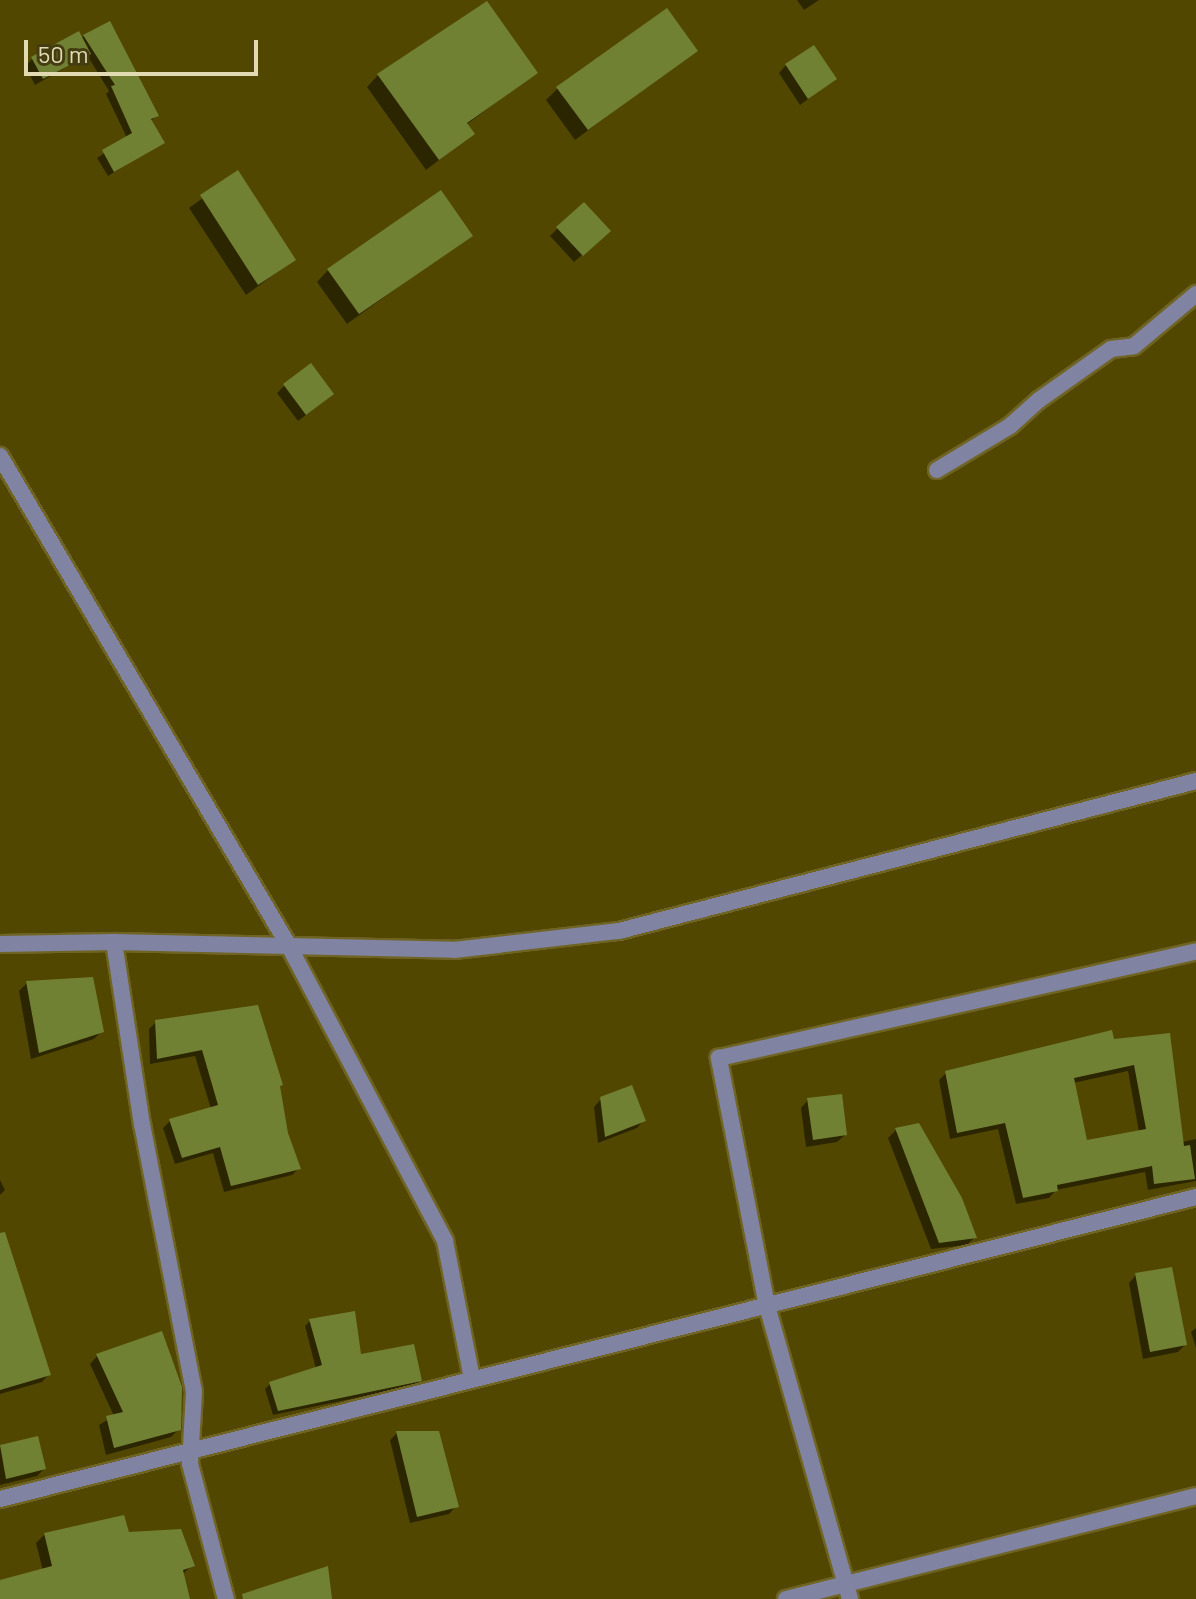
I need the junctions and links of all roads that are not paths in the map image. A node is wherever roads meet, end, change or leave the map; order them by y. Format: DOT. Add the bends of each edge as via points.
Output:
graph roads {
  1 [pos="1196,294"];
  2 [pos="0,456"];
  3 [pos="937,470"];
  4 [pos="1196,781"];
  5 [pos="114,942"];
  6 [pos="0,944"];
  7 [pos="290,948"];
  8 [pos="1196,951"];
  9 [pos="1196,1197"];
  10 [pos="767,1306"];
  11 [pos="472,1379"];
  12 [pos="191,1448"];
  13 [pos="1196,1496"];
  14 [pos="0,1499"];
  15 [pos="848,1592"];
  16 [pos="226,1599"];
  17 [pos="786,1599"];
  1 -- 3 [label="street" via="1134,346 1111,349 1010,426"];
  2 -- 7 [label="street"];
  4 -- 7 [label="street" via="619,931 454,950"];
  5 -- 6 [label="street"];
  5 -- 7 [label="street"];
  5 -- 12 [label="street" via="142,1124 194,1392"];
  7 -- 11 [label="street" via="445,1241"];
  8 -- 10 [label="street" via="719,1058"];
  9 -- 10 [label="street"];
  10 -- 11 [label="street"];
  10 -- 15 [label="street"];
  11 -- 12 [label="street"];
  12 -- 14 [label="street"];
  12 -- 16 [label="street" via="190,1464"];
  13 -- 15 [label="street"];
  15 -- 17 [label="street"];
}
